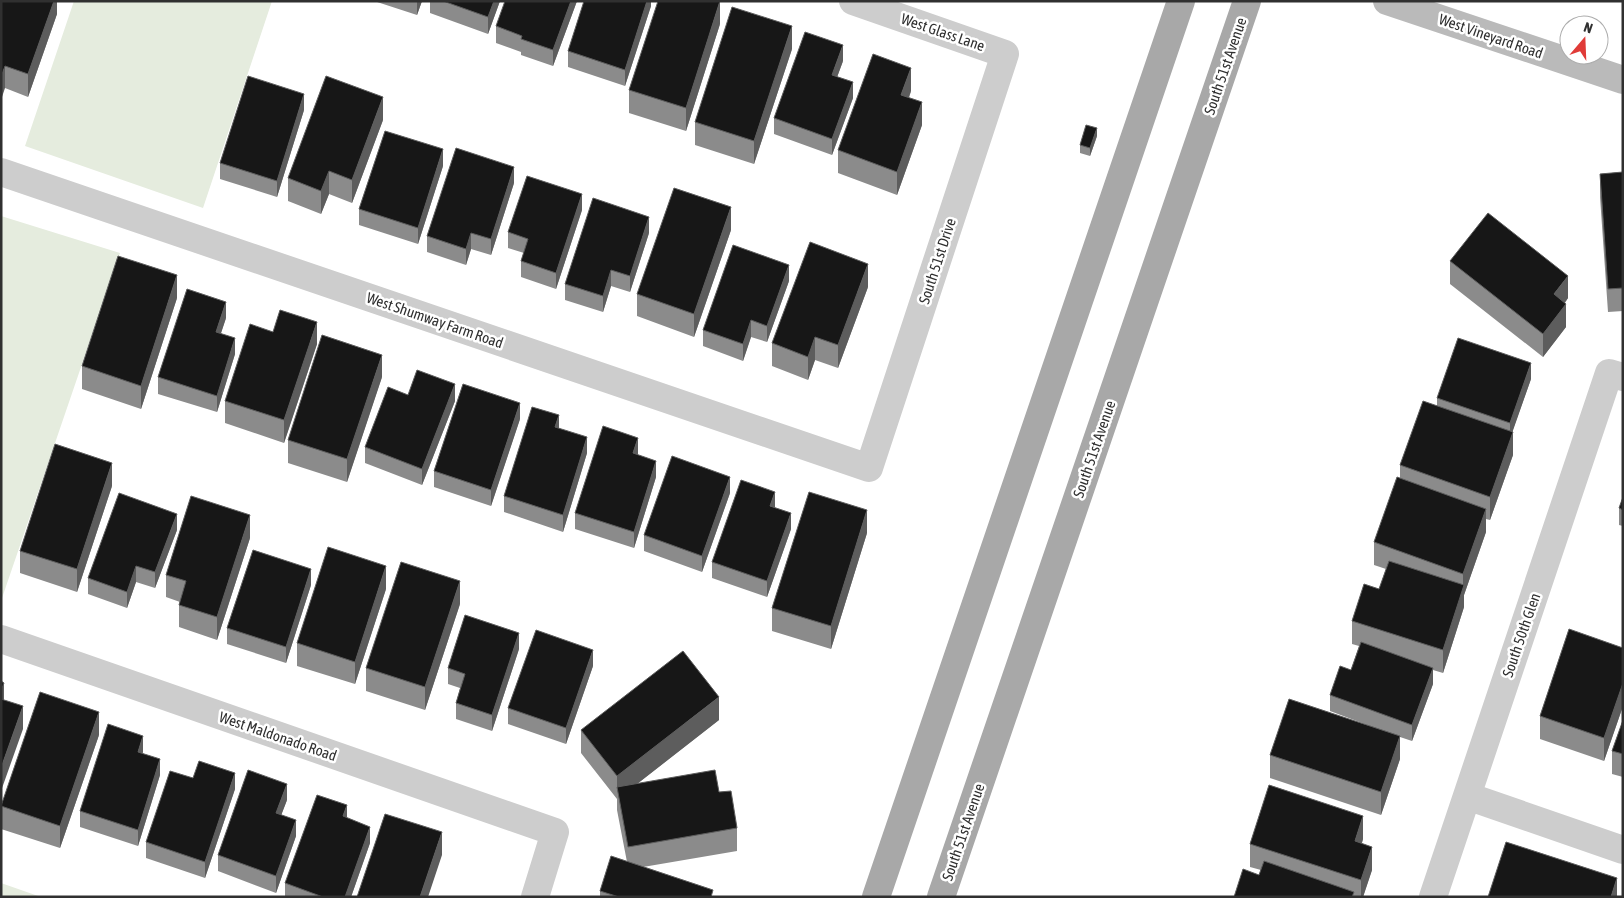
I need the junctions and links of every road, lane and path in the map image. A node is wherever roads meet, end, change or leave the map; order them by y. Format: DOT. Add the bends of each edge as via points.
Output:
graph roads {
  1 [pos="853,1"];
  2 [pos="1181,1"];
  3 [pos="1247,1"];
  4 [pos="1387,1"];
  5 [pos="1006,54"];
  6 [pos="1623,80"];
  7 [pos="1,172"];
  8 [pos="1616,375"];
  9 [pos="869,468"];
  10 [pos="1,639"];
  11 [pos="1467,796"];
  12 [pos="1623,850"];
  13 [pos="535,897"];
  14 [pos="876,897"];
  15 [pos="941,897"];
  16 [pos="1432,897"];
  1 -- 5 [label="street, West Glass Lane"];
  2 -- 14 [label="main road"];
  3 -- 15 [label="main road, South 51st Avenue"];
  4 -- 6 [label="street, West Vineyard Road"];
  5 -- 9 [label="street, South 51st Drive"];
  7 -- 9 [label="street, West Shumway Farm Road"];
  8 -- 11 [label="street, South 50th Glen"];
  10 -- 13 [label="street, West Maldonado Road" via="555,832"];
  11 -- 12 [label="street"];
  11 -- 16 [label="street, South 50th Glen"];
}
